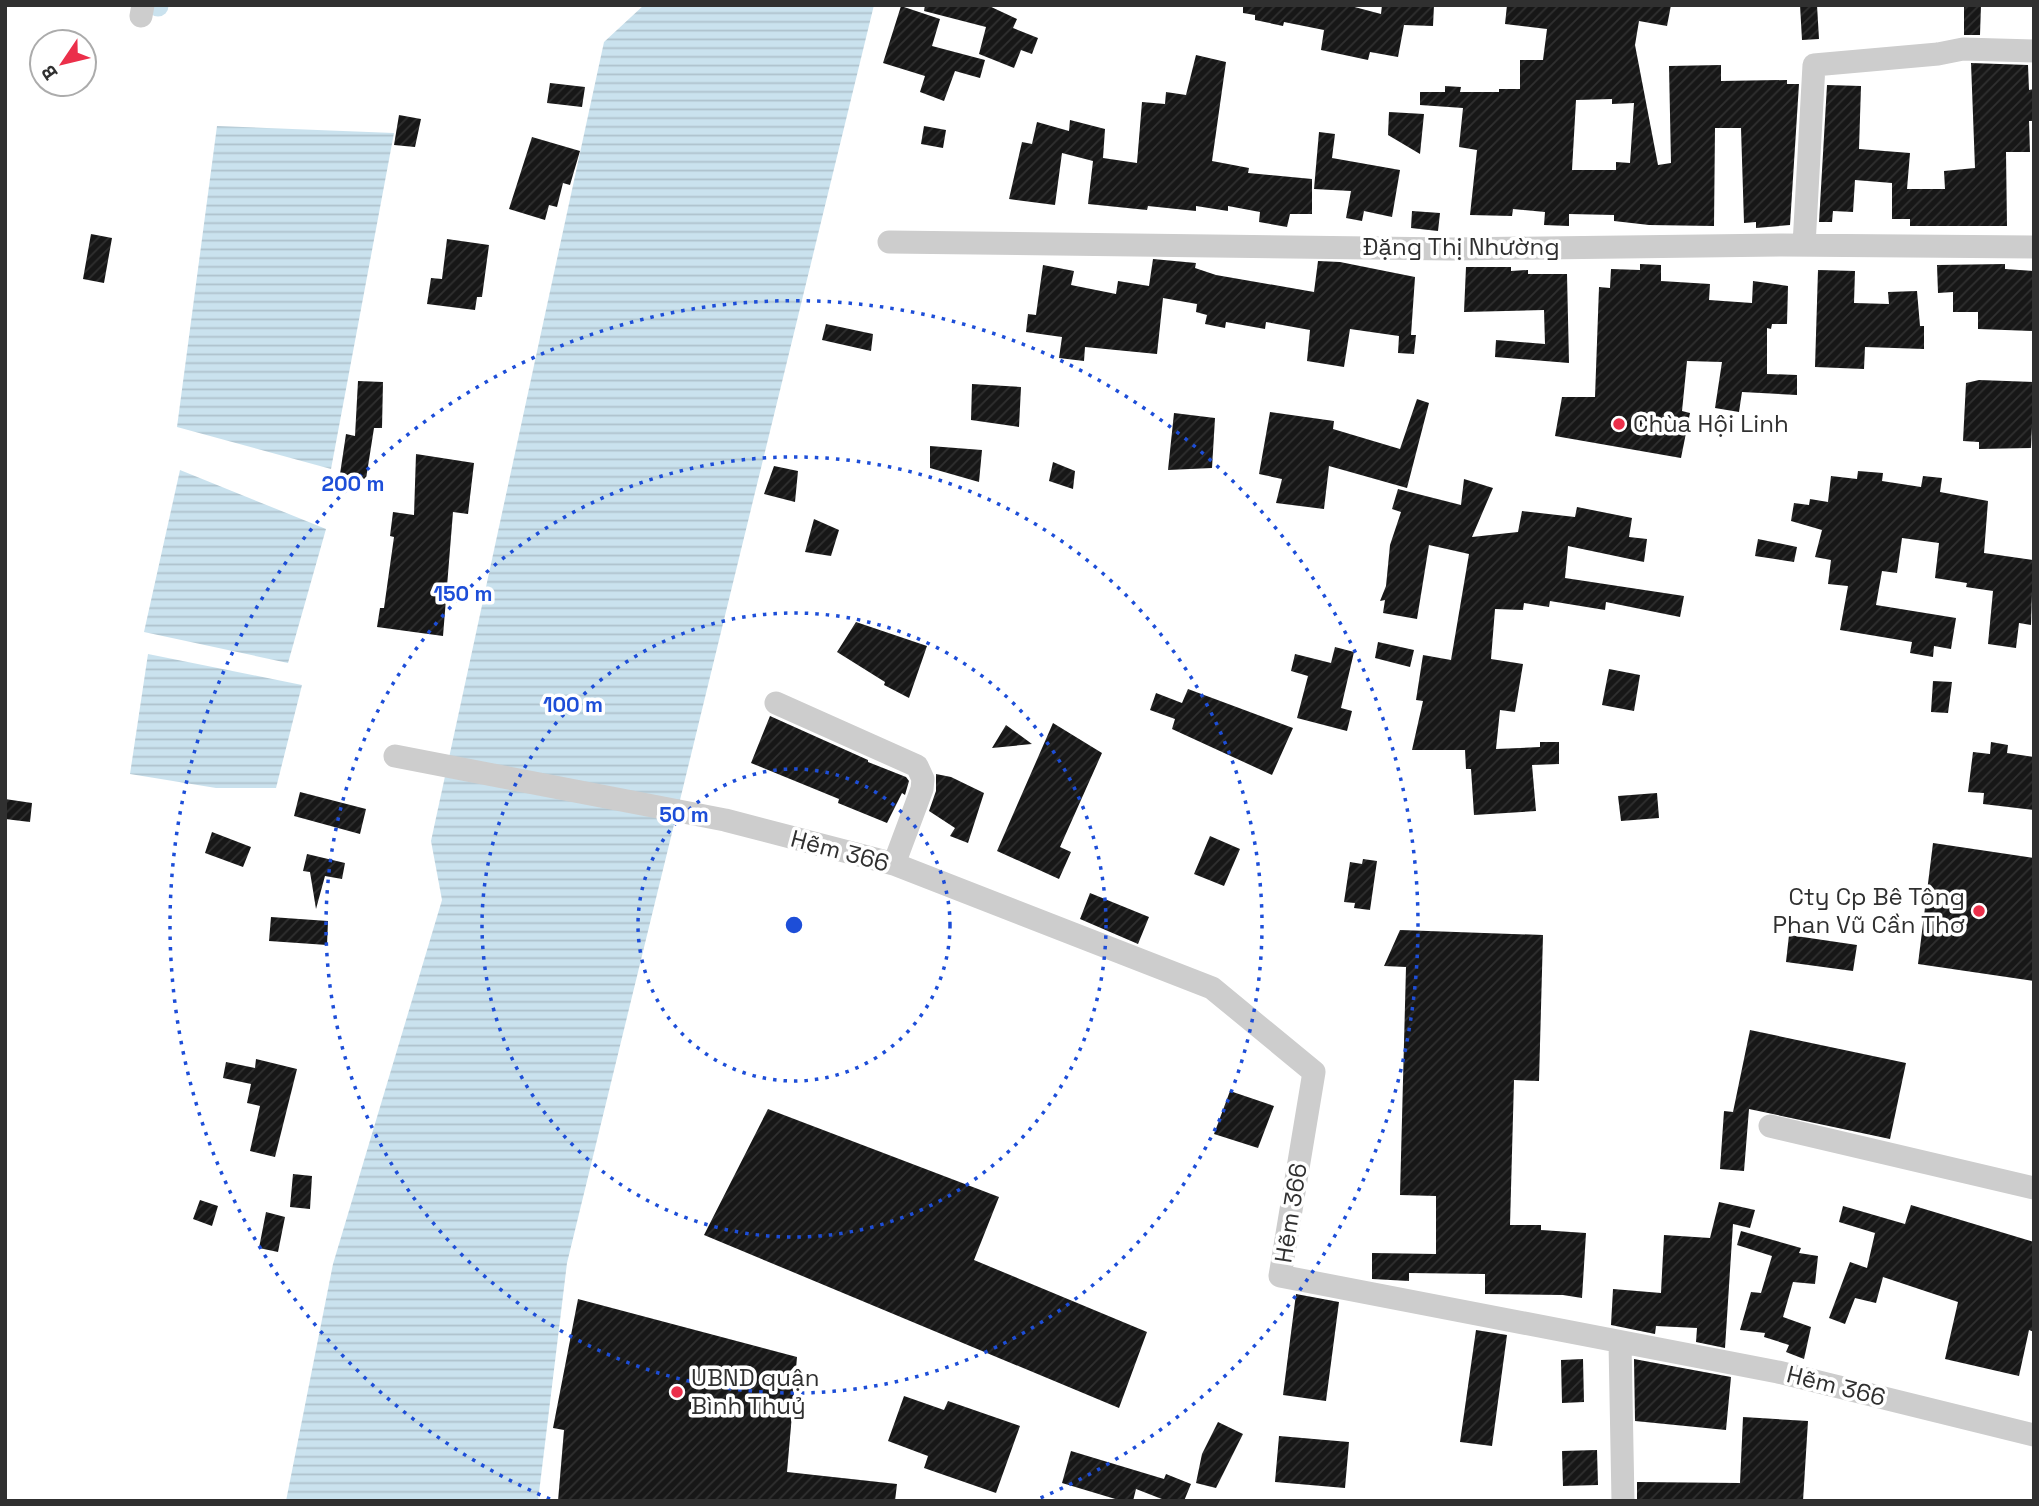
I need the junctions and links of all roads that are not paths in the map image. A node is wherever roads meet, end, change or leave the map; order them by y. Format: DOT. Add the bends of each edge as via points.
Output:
graph roads {
  1 [pos="2034,51"];
  2 [pos="888,242"];
  3 [pos="1804,245"];
  4 [pos="2034,247"];
  5 [pos="776,703"];
  6 [pos="394,756"];
  7 [pos="894,864"];
  8 [pos="1770,1126"];
  9 [pos="2034,1188"];
  10 [pos="1620,1343"];
  11 [pos="2034,1435"];
  12 [pos="1623,1501"];
  1 -- 3 [label="street" via="1963,49 1814,65"];
  2 -- 3 [label="street, Đặng Thị Nhường" via="1452,249"];
  3 -- 4 [label="street, Đặng Thị Nhường"];
  5 -- 7 [label="street" via="917,766 922,789"];
  6 -- 7 [label="street, Hẽm 366" via="725,820"];
  7 -- 10 [label="street, Hẽm 366" via="1212,988 1314,1072 1280,1276"];
  8 -- 9 [label="street"];
  10 -- 11 [label="street, Hẽm 366" via="1778,1372"];
  10 -- 12 [label="street"];
}
